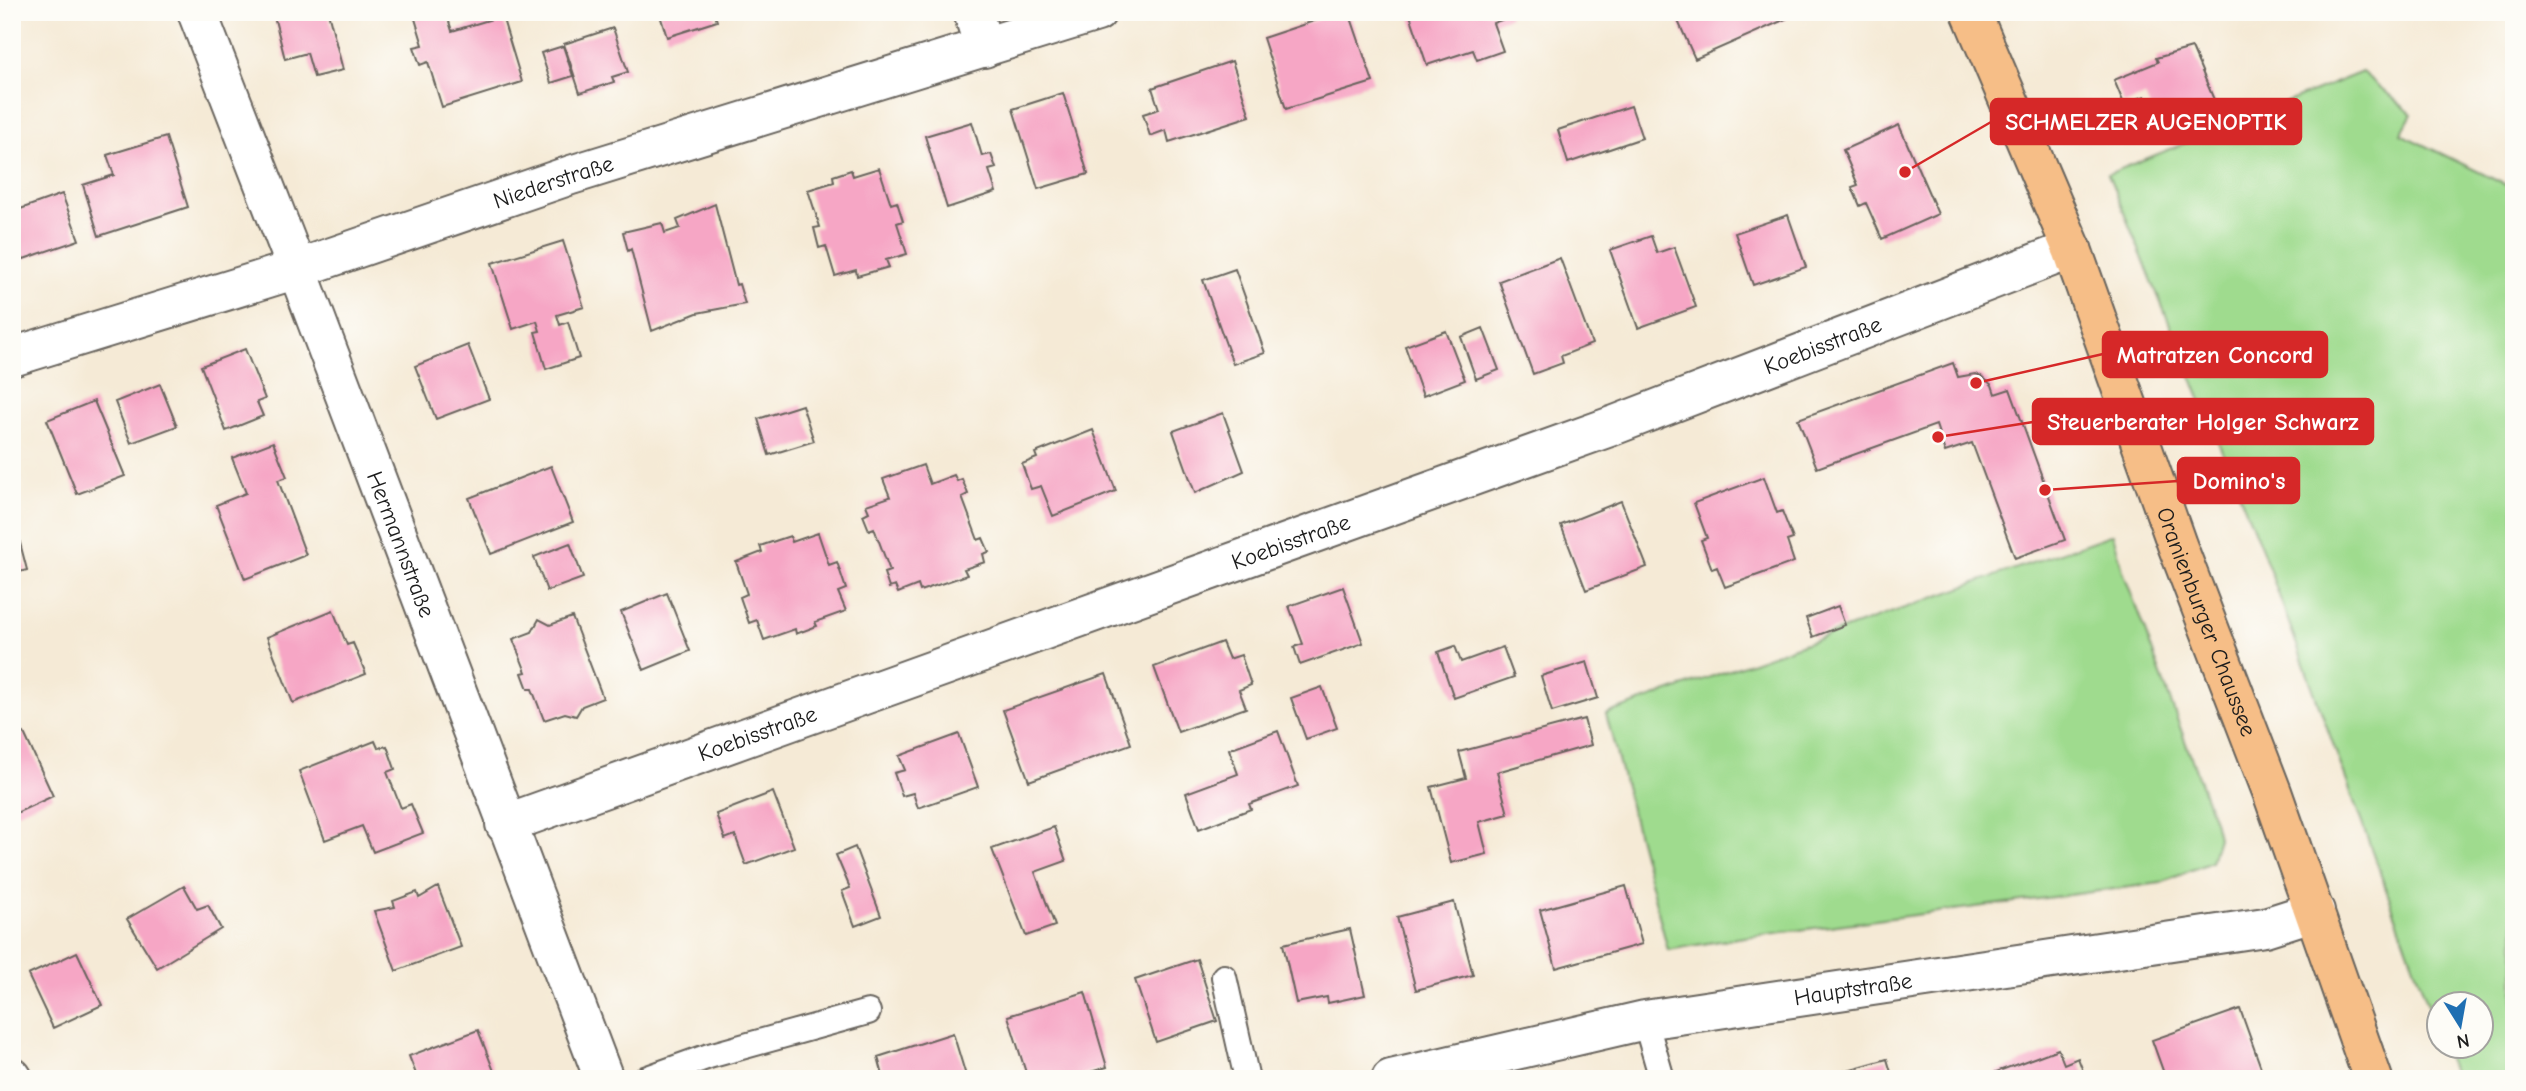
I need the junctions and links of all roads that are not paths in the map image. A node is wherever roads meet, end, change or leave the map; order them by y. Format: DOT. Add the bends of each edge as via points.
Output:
graph roads {
  1 [pos="197,12"];
  2 [pos="973,12"];
  3 [pos="1097,12"];
  4 [pos="1971,12"];
  5 [pos="984,48"];
  6 [pos="2072,249"];
  7 [pos="297,269"];
  8 [pos="12,357"];
  9 [pos="505,824"];
  10 [pos="2315,911"];
  11 [pos="1224,977"];
  12 [pos="868,1012"];
  13 [pos="1645,1020"];
  14 [pos="604,1079"];
  15 [pos="645,1079"];
  16 [pos="1247,1079"];
  17 [pos="1391,1079"];
  18 [pos="1662,1079"];
  19 [pos="2373,1079"];
  1 -- 7 [label="street, Hermannstraße"];
  2 -- 5 [label="street"];
  3 -- 5 [label="street, Niederstraße"];
  4 -- 6 [label="main road, Oranienburger Chaussee"];
  5 -- 7 [label="street, Niederstraße" via="571,174"];
  6 -- 9 [label="street, Koebisstraße" via="1615,425"];
  6 -- 10 [label="main road, Oranienburger Chaussee"];
  7 -- 8 [label="street, Niederstraße"];
  7 -- 9 [label="street, Hermannstraße"];
  9 -- 14 [label="street, Hermannstraße"];
  10 -- 13 [label="street, Hauptstraße" via="2255,929"];
  10 -- 19 [label="main road, Oranienburger Chaussee"];
  11 -- 16 [label="lane"];
  12 -- 15 [label="lane" via="709,1056"];
  13 -- 17 [label="street, Hauptstraße"];
  13 -- 18 [label="lane"];
}
